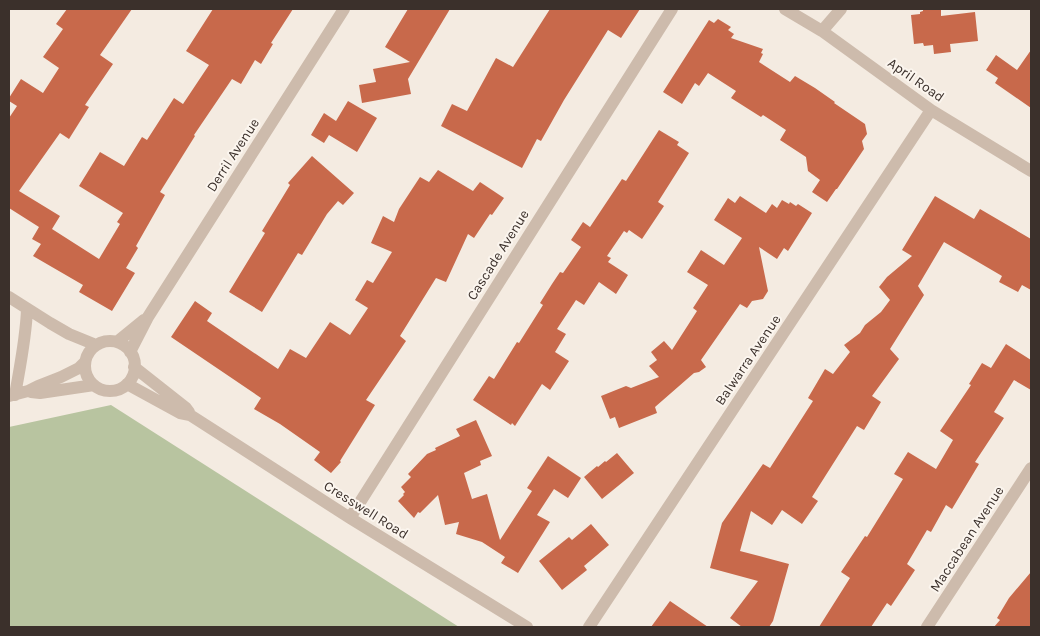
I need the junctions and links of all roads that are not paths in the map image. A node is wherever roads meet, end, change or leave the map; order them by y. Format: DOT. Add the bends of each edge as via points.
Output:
graph roads {
  1 [pos="344,9"];
  2 [pos="672,9"];
  3 [pos="785,9"];
  4 [pos="840,9"];
  5 [pos="822,32"];
  6 [pos="931,110"];
  7 [pos="1031,171"];
  8 [pos="9,297"];
  9 [pos="27,309"];
  10 [pos="148,317"];
  11 [pos="117,342"];
  12 [pos="96,345"];
  13 [pos="130,352"];
  14 [pos="85,362"];
  15 [pos="134,367"];
  16 [pos="127,384"];
  17 [pos="94,385"];
  18 [pos="28,391"];
  19 [pos="12,395"];
  20 [pos="190,415"];
  21 [pos="1031,468"];
  22 [pos="350,518"];
  23 [pos="527,627"];
  24 [pos="589,627"];
  25 [pos="927,627"];
  1 -- 10 [label="street, Derril Avenue"];
  2 -- 22 [label="street, Cascade Avenue"];
  3 -- 5 [label="street, April Road"];
  4 -- 5 [label="street"];
  5 -- 6 [label="street, April Road"];
  6 -- 7 [label="street, April Road"];
  6 -- 24 [label="street, Balwarra Avenue"];
  8 -- 9 [label="street"];
  9 -- 12 [label="street" via="69,334"];
  9 -- 19 [label="street" via="24,348"];
  10 -- 11 [label="street, Derril Avenue"];
  10 -- 13 [label="street, Derril Avenue"];
  11 -- 12 [label="street"];
  11 -- 13 [label="street"];
  12 -- 14 [label="street"];
  13 -- 15 [label="street"];
  14 -- 17 [label="street" via="86,374"];
  14 -- 18 [label="street" via="79,368"];
  15 -- 16 [label="street"];
  15 -- 20 [label="street, Cresswell Road" via="186,408"];
  16 -- 17 [label="street" via="107,391"];
  16 -- 20 [label="street, Cresswell Road" via="180,413"];
  17 -- 18 [label="street"];
  18 -- 19 [label="street"];
  20 -- 22 [label="street, Cresswell Road"];
  21 -- 25 [label="street, Maccabean Avenue"];
  22 -- 23 [label="street, Cresswell Road"];
}
